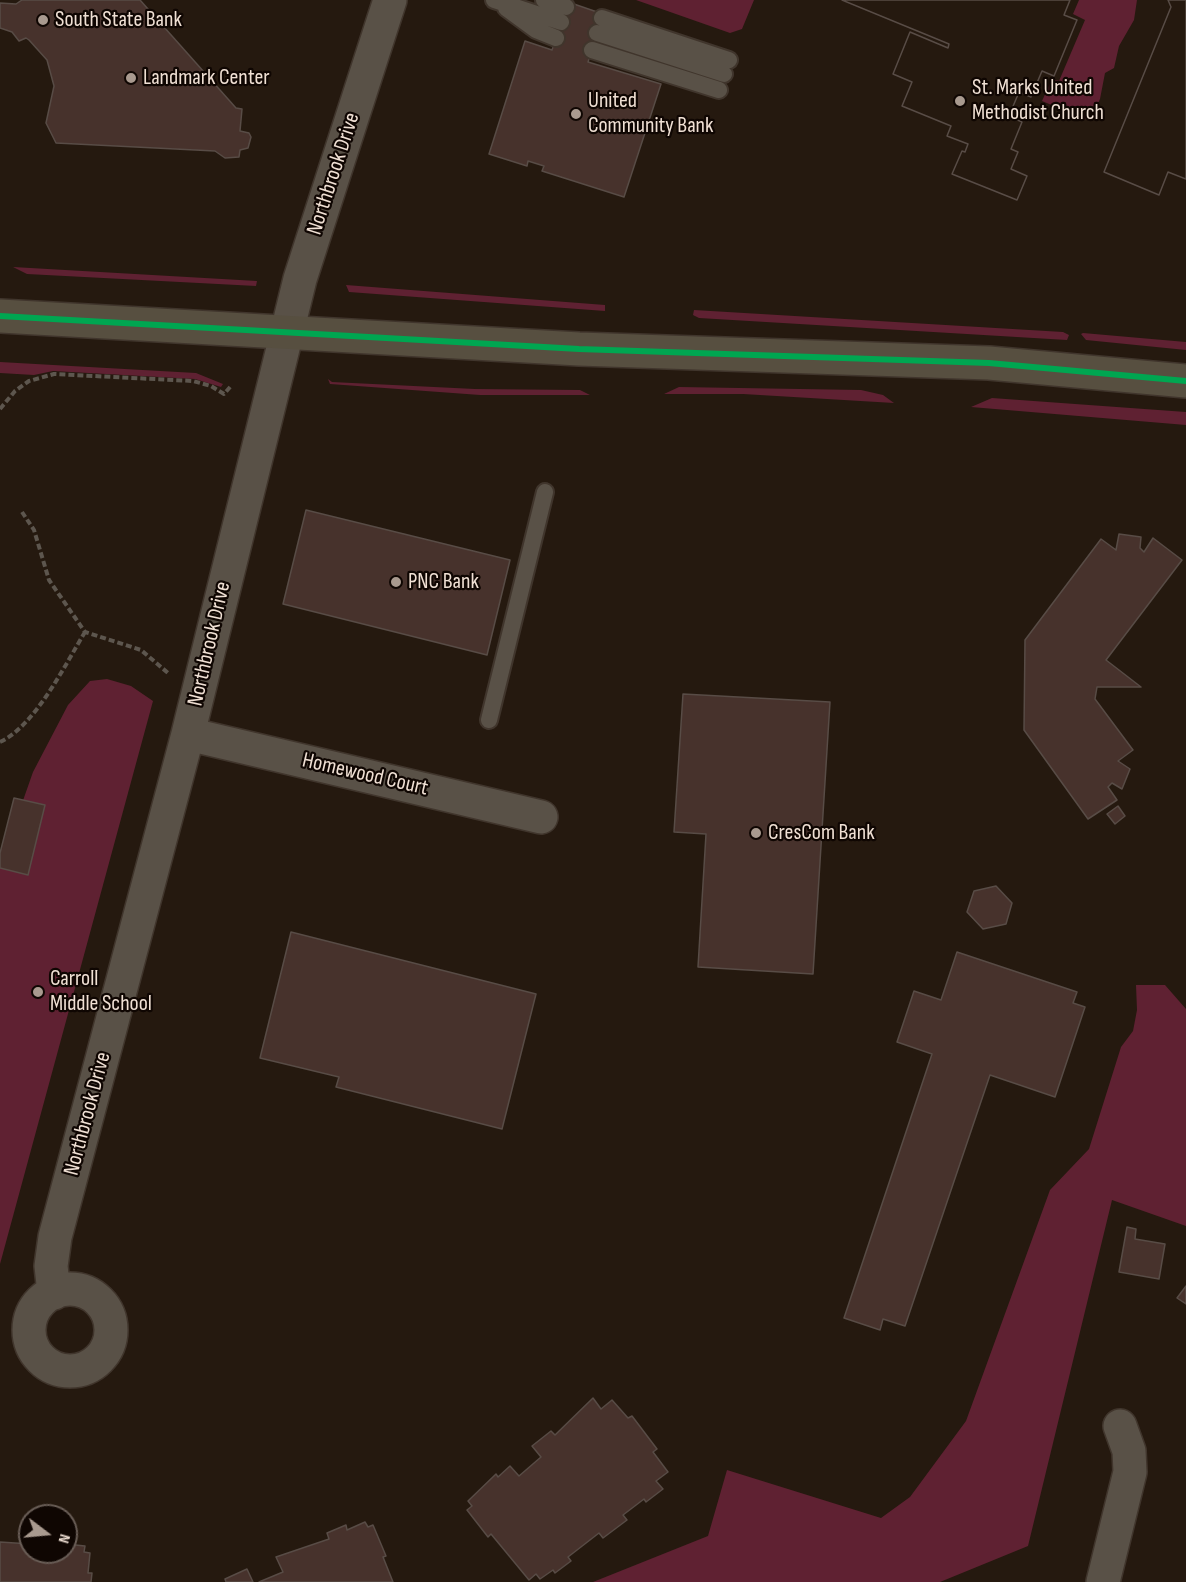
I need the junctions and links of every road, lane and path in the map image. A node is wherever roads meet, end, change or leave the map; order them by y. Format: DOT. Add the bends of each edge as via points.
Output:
graph roads {
  1 [pos="390,0"];
  2 [pos="544,0"];
  3 [pos="495,1"];
  4 [pos="599,26"];
  5 [pos="592,50"];
  6 [pos="727,67"];
  7 [pos="719,90"];
  8 [pos="0,316"];
  9 [pos="287,332"];
  10 [pos="1186,381"];
  11 [pos="231,386"];
  12 [pos="0,409"];
  13 [pos="545,492"];
  14 [pos="22,512"];
  15 [pos="85,632"];
  16 [pos="168,673"];
  17 [pos="489,720"];
  18 [pos="188,734"];
  19 [pos="0,742"];
  20 [pos="541,817"];
  21 [pos="54,1293"];
  22 [pos="1120,1426"];
  23 [pos="1103,1582"];
  1 -- 9 [label="street, Northbrook Drive" via="300,279"];
  2 -- 3 [label="lane" via="561,22"];
  4 -- 6 [label="lane"];
  5 -- 7 [label="lane"];
  8 -- 9 [label="main road"];
  9 -- 10 [label="main road" via="579,349 989,363"];
  9 -- 18 [label="street, Northbrook Drive"];
  11 -- 12 [label="path" via="224,394 193,381 54,374 29,381"];
  13 -- 17 [label="lane"];
  14 -- 15 [label="path" via="34,530 49,580"];
  15 -- 16 [label="path" via="141,650"];
  15 -- 19 [label="path" via="40,704 13,736"];
  18 -- 20 [label="street, Homewood Court"];
  18 -- 21 [label="street, Northbrook Drive" via="56,1237 51,1266"];
  22 -- 23 [label="street" via="1129,1450 1130,1472"];
}
